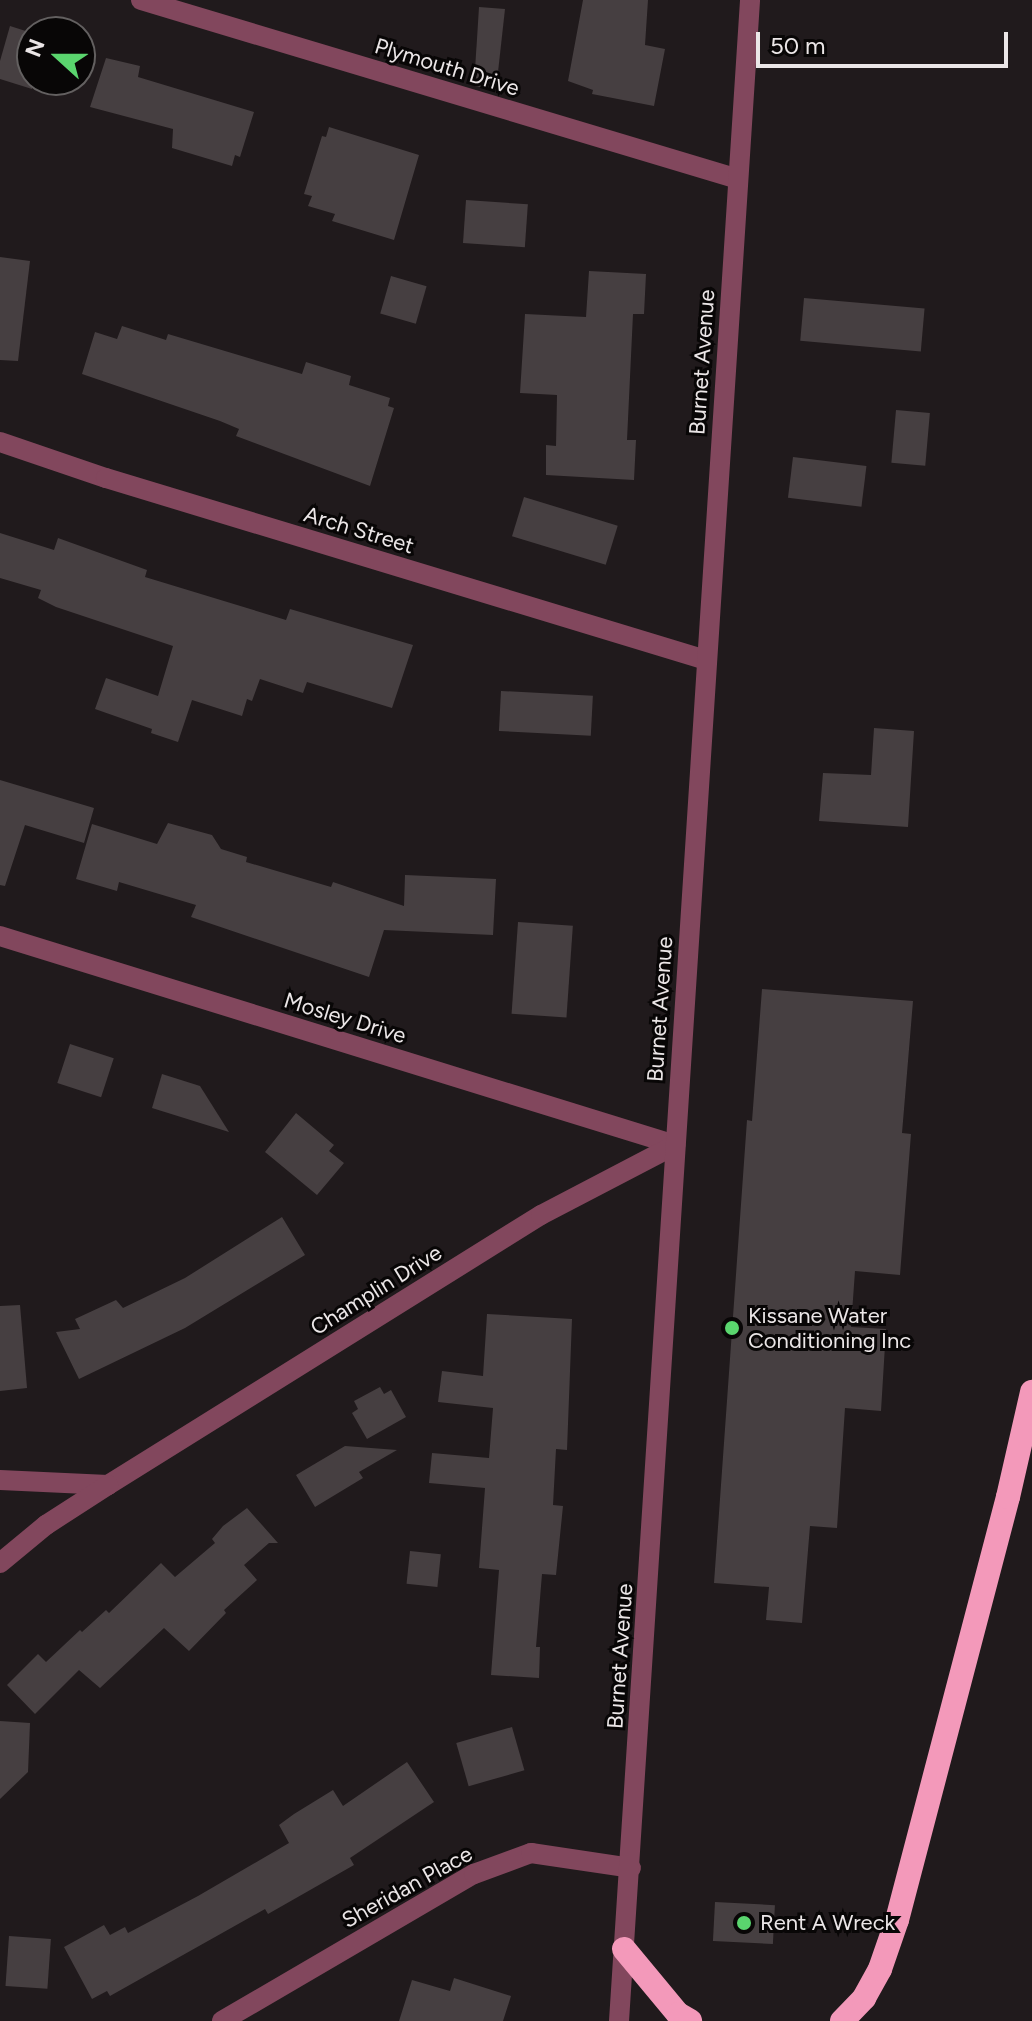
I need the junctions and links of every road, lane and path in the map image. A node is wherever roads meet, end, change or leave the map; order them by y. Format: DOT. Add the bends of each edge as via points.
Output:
graph roads {
  1 [pos="141,0"];
  2 [pos="750,0"];
  3 [pos="738,179"];
  4 [pos="0,442"];
  5 [pos="706,660"];
  6 [pos="0,936"];
  7 [pos="675,1145"];
  8 [pos="1032,1392"];
  9 [pos="0,1480"];
  10 [pos="108,1485"];
  11 [pos="0,1563"];
  12 [pos="631,1868"];
  13 [pos="624,1949"];
  14 [pos="222,2021"];
  15 [pos="619,2021"];
  16 [pos="690,2021"];
  17 [pos="842,2021"];
  1 -- 3 [label="street, Plymouth Drive"];
  2 -- 3 [label="street, Burnet Avenue"];
  3 -- 5 [label="street, Burnet Avenue"];
  4 -- 5 [label="street, Arch Street"];
  5 -- 7 [label="street, Burnet Avenue"];
  6 -- 7 [label="street, Mosley Drive"];
  7 -- 10 [label="street, Champlin Drive" via="541,1215"];
  7 -- 12 [label="street, Burnet Avenue"];
  8 -- 17 [label="highway" via="897,1920 880,1969 864,1998"];
  9 -- 10 [label="street"];
  10 -- 11 [label="street, Champlin Drive"];
  12 -- 13 [label="street, Burnet Avenue"];
  12 -- 14 [label="street, Sheridan Place" via="531,1853 488,1869"];
  13 -- 15 [label="street, Burnet Avenue"];
  13 -- 16 [label="highway" via="678,2014"];
}
